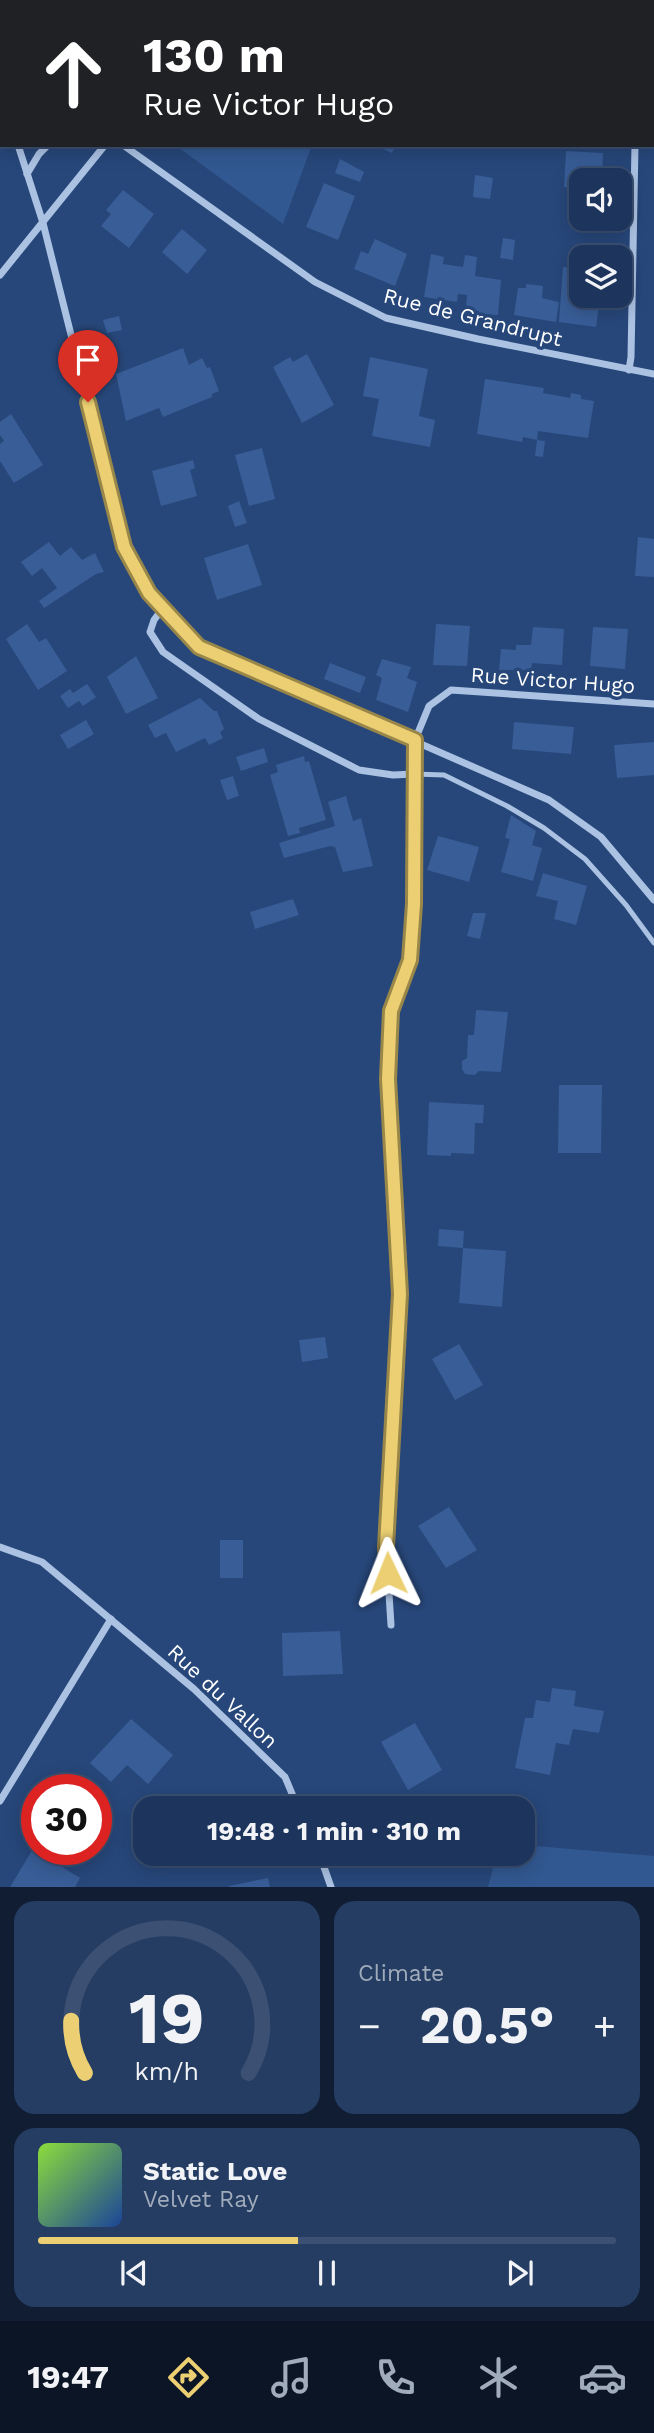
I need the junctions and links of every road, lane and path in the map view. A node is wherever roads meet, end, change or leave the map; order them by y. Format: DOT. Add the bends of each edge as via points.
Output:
graph roads {
  1 [pos="19,147"];
  2 [pos="47,147"];
  3 [pos="103,147"];
  4 [pos="126,147"];
  5 [pos="635,147"];
  6 [pos="27,174"];
  7 [pos="43,223"];
  8 [pos="0,275"];
  9 [pos="629,370"];
  10 [pos="654,374"];
  11 [pos="163,608"];
  12 [pos="654,704"];
  13 [pos="415,740"];
  14 [pos="414,774"];
  15 [pos="654,900"];
  16 [pos="654,943"];
  17 [pos="0,1547"];
  18 [pos="111,1619"];
  19 [pos="391,1625"];
  20 [pos="293,1796"];
  21 [pos="0,1801"];
  22 [pos="324,1866"];
  23 [pos="331,1887"];
  1 -- 6 [label="street"];
  2 -- 6 [label="street"];
  3 -- 7 [label="street"];
  4 -- 9 [label="street, Rue de Grandrupt" via="315,282 386,318"];
  5 -- 9 [label="street"];
  6 -- 7 [label="street"];
  7 -- 8 [label="street"];
  7 -- 11 [label="street" via="124,547 149,593"];
  9 -- 10 [label="street, Rue de Grandrupt"];
  11 -- 13 [label="street" via="199,647"];
  11 -- 14 [label="street" via="150,632 163,652 259,719 359,770"];
  12 -- 13 [label="street, Rue Victor Hugo" via="451,690 429,706"];
  13 -- 14 [label="street, Rue Victor Hugo"];
  13 -- 15 [label="street" via="549,800 601,836"];
  14 -- 16 [label="lane" via="444,775 544,828 585,859"];
  14 -- 19 [label="street, Rue Victor Hugo" via="410,960 391,1011 388,1079 400,1294 386,1547"];
  17 -- 18 [label="street, Rue du Vallon" via="43,1562"];
  18 -- 20 [label="street, Rue du Vallon" via="194,1689 285,1777"];
  18 -- 21 [label="street"];
  22 -- 23 [label="street"];
}
